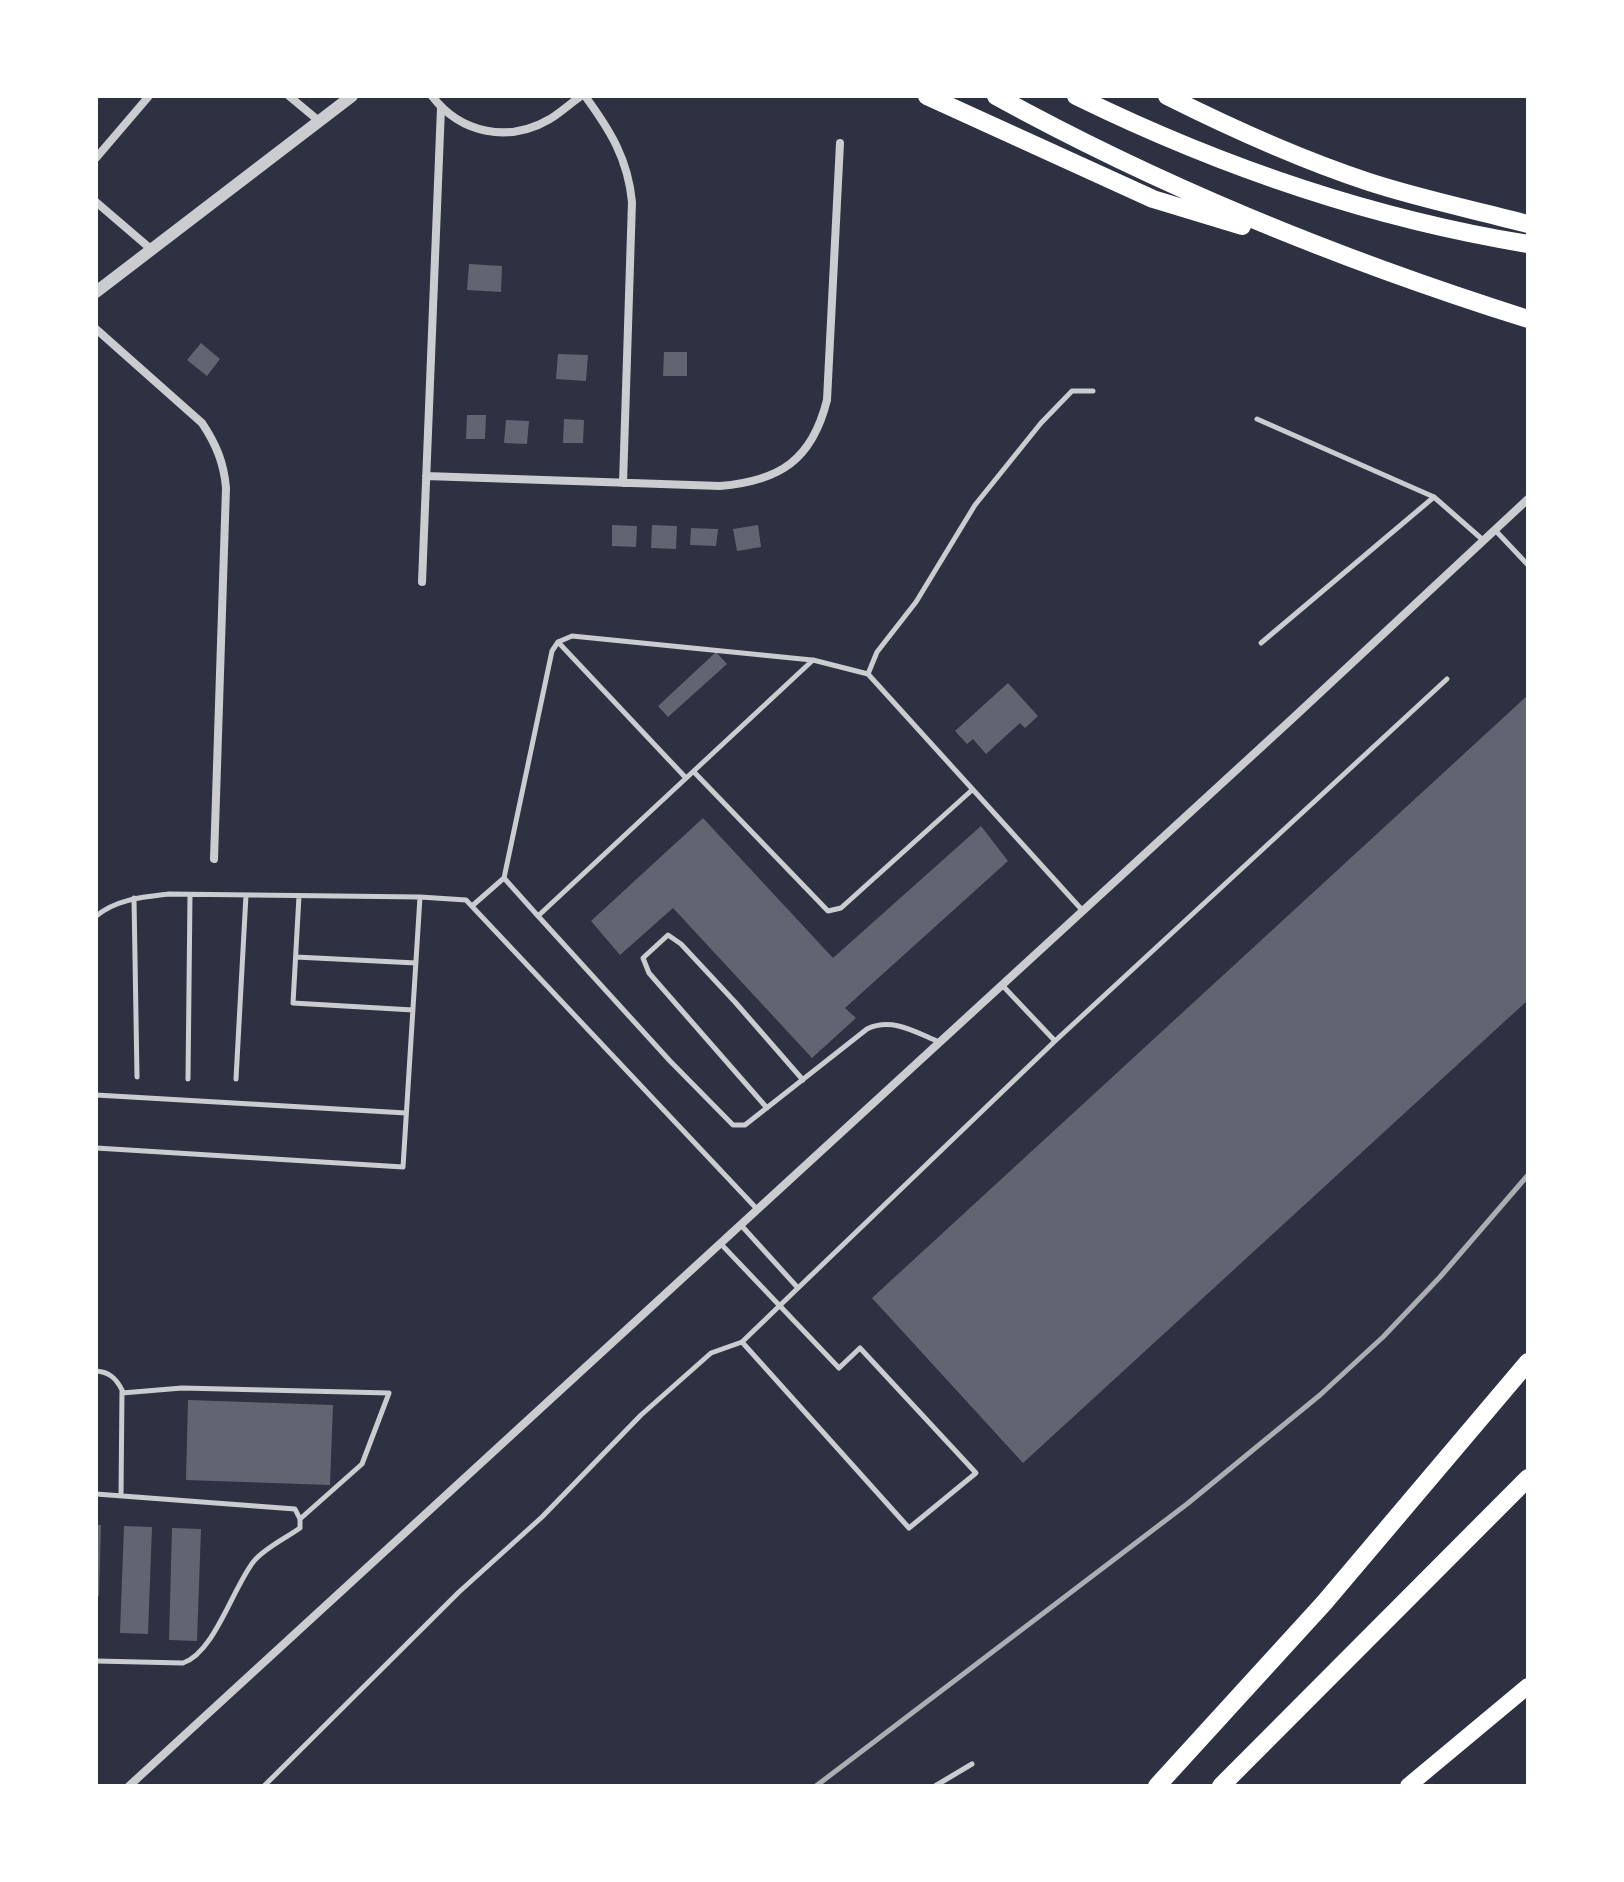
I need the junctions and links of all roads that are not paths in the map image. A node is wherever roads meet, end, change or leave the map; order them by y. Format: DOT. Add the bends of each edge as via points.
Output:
graph roads {
  1 [pos="149,96"];
  2 [pos="289,96"];
  3 [pos="352,96"];
  4 [pos="432,96"];
  5 [pos="583,96"];
  6 [pos="927,96"];
  7 [pos="996,96"];
  8 [pos="1076,96"];
  9 [pos="1167,96"];
  10 [pos="441,108"];
  11 [pos="319,121"];
  12 [pos="840,143"];
  13 [pos="96,158"];
  14 [pos="96,202"];
  15 [pos="1528,224"];
  16 [pos="1528,244"];
  17 [pos="152,250"];
  18 [pos="1360,262"];
  19 [pos="96,292"];
  20 [pos="1528,319"];
  21 [pos="96,329"];
  22 [pos="1093,391"];
  23 [pos="1257,419"];
  24 [pos="426,476"];
  25 [pos="623,483"];
  26 [pos="1434,497"];
  27 [pos="1528,499"];
  28 [pos="1495,530"];
  29 [pos="1484,541"];
  30 [pos="1528,565"];
  31 [pos="422,582"];
  32 [pos="558,642"];
  33 [pos="1261,643"];
  34 [pos="813,660"];
  35 [pos="868,674"];
  36 [pos="1447,679"];
  37 [pos="694,772"];
  38 [pos="686,779"];
  39 [pos="972,790"];
  40 [pos="214,859"];
  41 [pos="504,878"];
  42 [pos="190,895"];
  43 [pos="246,895"];
  44 [pos="299,896"];
  45 [pos="420,897"];
  46 [pos="134,898"];
  47 [pos="472,906"];
  48 [pos="1083,911"];
  49 [pos="96,916"];
  50 [pos="538,916"];
  51 [pos="296,957"];
  52 [pos="416,963"];
  53 [pos="1002,985"];
  54 [pos="413,1010"];
  55 [pos="1055,1041"];
  56 [pos="939,1042"];
  57 [pos="137,1077"];
  58 [pos="188,1079"];
  59 [pos="236,1079"];
  60 [pos="803,1080"];
  61 [pos="96,1095"];
  62 [pos="767,1108"];
  63 [pos="406,1113"];
  64 [pos="96,1148"];
  65 [pos="757,1209"];
  66 [pos="740,1224"];
  67 [pos="720,1243"];
  68 [pos="798,1288"];
  69 [pos="779,1305"];
  70 [pos="742,1342"];
  71 [pos="1528,1362"];
  72 [pos="96,1371"];
  73 [pos="122,1393"];
  74 [pos="1528,1480"];
  75 [pos="96,1494"];
  76 [pos="121,1496"];
  77 [pos="300,1519"];
  78 [pos="96,1661"];
  79 [pos="1528,1686"];
  80 [pos="972,1764"];
  81 [pos="129,1786"];
  82 [pos="264,1786"];
  83 [pos="935,1786"];
  84 [pos="1157,1786"];
  85 [pos="1221,1786"];
  86 [pos="1408,1786"];
  1 -- 13 [label="street"];
  2 -- 11 [label="street"];
  3 -- 11 [label="street"];
  4 -- 10 [label="street"];
  5 -- 10 [label="street" via="551,119 510,133 482,131"];
  5 -- 25 [label="street" via="618,145 631,191"];
  6 -- 18 [label="highway" via="1153,199"];
  7 -- 18 [label="highway" via="1178,187"];
  8 -- 16 [label="highway" via="1293,187 1429,225"];
  9 -- 15 [label="highway" via="1258,141 1328,167"];
  10 -- 24 [label="street"];
  11 -- 17 [label="street"];
  12 -- 25 [label="street" via="827,400 813,439 777,472 746,484"];
  14 -- 17 [label="street"];
  17 -- 19 [label="street"];
  18 -- 20 [label="highway"];
  21 -- 40 [label="street" via="202,423 224,470"];
  22 -- 35 [label="lane" via="1072,391 975,505 916,602 877,652"];
  23 -- 26 [label="lane"];
  24 -- 25 [label="street"];
  24 -- 31 [label="street"];
  26 -- 29 [label="lane"];
  26 -- 33 [label="lane"];
  27 -- 28 [label="street"];
  28 -- 29 [label="street"];
  28 -- 30 [label="lane"];
  29 -- 48 [label="street"];
  32 -- 34 [label="lane" via="572,636"];
  32 -- 38 [label="lane"];
  32 -- 41 [label="lane"];
  34 -- 35 [label="lane"];
  34 -- 37 [label="lane"];
  35 -- 39 [label="lane"];
  36 -- 55 [label="lane"];
  37 -- 38 [label="lane"];
  37 -- 39 [label="lane" via="828,911 841,908"];
  38 -- 50 [label="lane"];
  39 -- 48 [label="lane"];
  41 -- 47 [label="lane"];
  41 -- 50 [label="lane"];
  42 -- 43 [label="lane"];
  42 -- 46 [label="lane"];
  42 -- 58 [label="lane"];
  43 -- 44 [label="lane"];
  43 -- 59 [label="lane"];
  44 -- 45 [label="lane"];
  44 -- 51 [label="lane"];
  45 -- 47 [label="lane" via="466,900"];
  45 -- 52 [label="lane"];
  46 -- 49 [label="lane"];
  46 -- 57 [label="lane"];
  47 -- 65 [label="lane"];
  48 -- 53 [label="street"];
  50 -- 62 [label="lane" via="733,1125 745,1125"];
  51 -- 52 [label="lane"];
  51 -- 54 [label="lane" via="293,1003"];
  52 -- 54 [label="lane"];
  53 -- 55 [label="lane"];
  53 -- 56 [label="street"];
  54 -- 63 [label="lane"];
  55 -- 68 [label="lane"];
  56 -- 60 [label="lane" via="879,1023"];
  56 -- 65 [label="street"];
  60 -- 62 [label="lane"];
  60 -- 62 [label="lane" via="668,935 643,958 649,973"];
  61 -- 63 [label="lane"];
  63 -- 64 [label="lane" via="403,1167"];
  65 -- 66 [label="street"];
  66 -- 67 [label="street"];
  66 -- 68 [label="lane"];
  67 -- 69 [label="lane"];
  67 -- 81 [label="street"];
  68 -- 69 [label="lane"];
  69 -- 70 [label="lane"];
  69 -- 70 [label="lane" via="839,1368 860,1348 976,1473 909,1528"];
  70 -- 82 [label="lane" via="711,1353 641,1415"];
  71 -- 84 [label="highway" via="1343,1582"];
  72 -- 73 [label="lane" via="116,1379"];
  73 -- 76 [label="lane"];
  73 -- 77 [label="lane" via="182,1388 389,1393 362,1464"];
  74 -- 85 [label="highway"];
  75 -- 76 [label="lane"];
  76 -- 77 [label="lane" via="295,1509"];
  77 -- 78 [label="lane" via="300,1528 255,1560 194,1659"];
  79 -- 86 [label="main road"];
  80 -- 83 [label="lane"];
}
